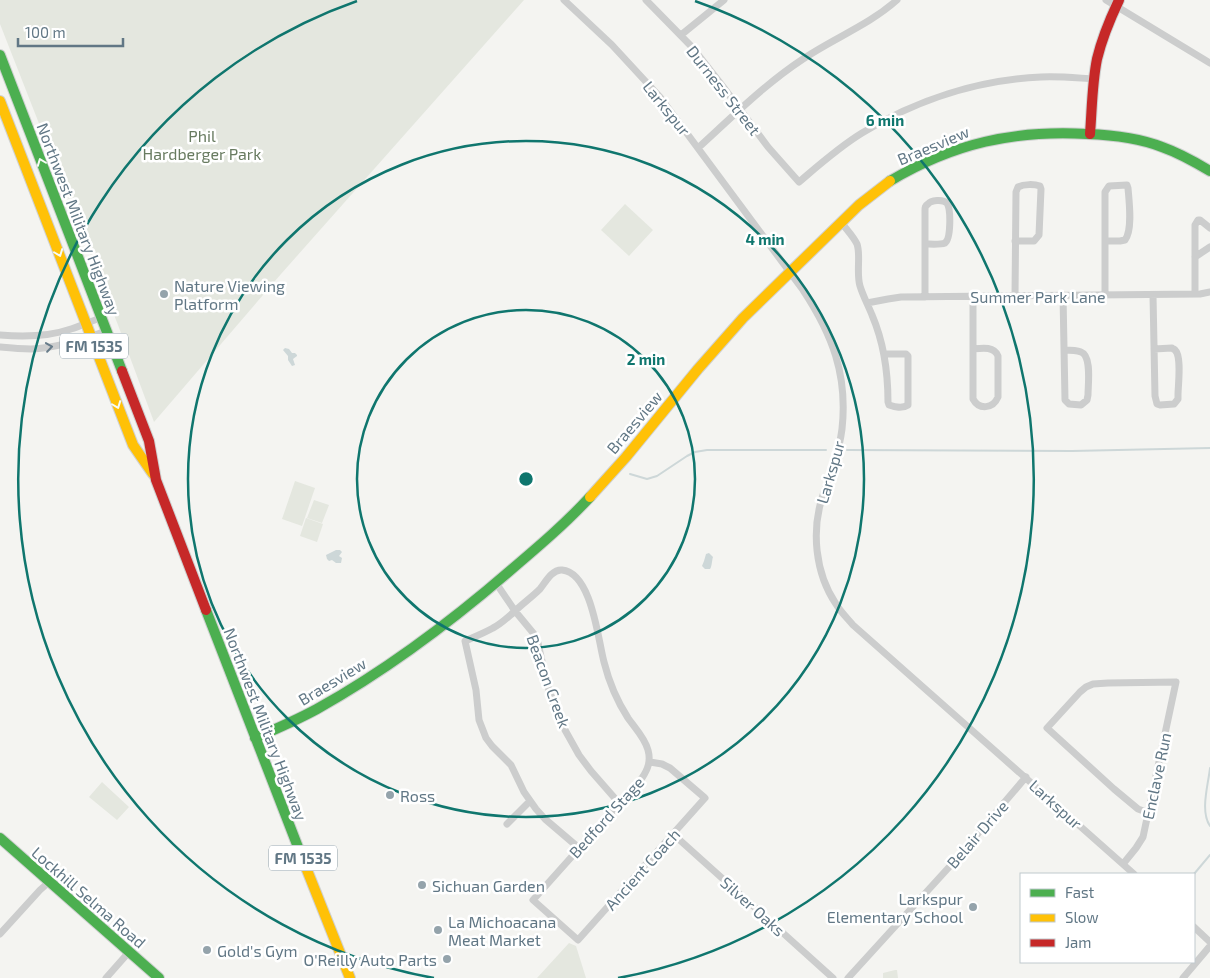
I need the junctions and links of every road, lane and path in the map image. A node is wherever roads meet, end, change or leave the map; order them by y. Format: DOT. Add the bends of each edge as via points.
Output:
graph roads {
  1 [pos="564,0"];
  2 [pos="646,0"];
  3 [pos="724,0"];
  4 [pos="897,0"];
  5 [pos="1106,0"];
  6 [pos="1117,3"];
  7 [pos="681,36"];
  8 [pos="0,56"];
  9 [pos="1210,63"];
  10 [pos="1094,79"];
  11 [pos="0,101"];
  12 [pos="741,110"];
  13 [pos="1090,134"];
  14 [pos="698,148"];
  15 [pos="1210,172"];
  16 [pos="841,222"];
  17 [pos="1210,228"];
  18 [pos="1015,240"];
  19 [pos="1105,242"];
  20 [pos="925,244"];
  21 [pos="1210,247"];
  22 [pos="1195,257"];
  23 [pos="790,272"];
  24 [pos="1210,292"];
  25 [pos="1195,294"];
  26 [pos="1063,295"];
  27 [pos="1105,295"];
  28 [pos="1153,295"];
  29 [pos="973,296"];
  30 [pos="1015,296"];
  31 [pos="925,297"];
  32 [pos="867,304"];
  33 [pos="101,318"];
  34 [pos="86,323"];
  35 [pos="106,331"];
  36 [pos="0,335"];
  37 [pos="16,336"];
  38 [pos="91,337"];
  39 [pos="0,347"];
  40 [pos="16,348"];
  41 [pos="973,348"];
  42 [pos="1154,349"];
  43 [pos="1064,350"];
  44 [pos="884,354"];
  45 [pos="156,480"];
  46 [pos="496,583"];
  47 [pos="515,611"];
  48 [pos="255,738"];
  49 [pos="650,762"];
  50 [pos="1026,777"];
  51 [pos="530,800"];
  52 [pos="619,803"];
  53 [pos="1149,813"];
  54 [pos="507,824"];
  55 [pos="673,834"];
  56 [pos="0,838"];
  57 [pos="579,848"];
  58 [pos="1123,864"];
  59 [pos="1133,873"];
  60 [pos="49,882"];
  61 [pos="533,900"];
  62 [pos="1195,928"];
  63 [pos="0,934"];
  64 [pos="1210,942"];
  65 [pos="1210,946"];
  66 [pos="129,952"];
  67 [pos="106,978"];
  68 [pos="158,978"];
  69 [pos="350,978"];
  70 [pos="833,978"];
  71 [pos="848,978"];
  72 [pos="1183,978"];
  1 -- 14 [label="street, Larkspur" via="660,97"];
  2 -- 7 [label="street, Durness Street"];
  3 -- 7 [label="street"];
  4 -- 12 [label="street" via="876,17 802,60 768,84"];
  5 -- 6 [label="street"];
  6 -- 9 [label="street"];
  6 -- 10 [label="main road" via="1100,47"];
  7 -- 12 [label="street, Durness Street"];
  33 -- 8 [label="main road, Northwest Military Highway / FM 1535, one-way"];
  10 -- 12 [label="street, Durness Street" via="1041,77 1003,80 929,100 860,134 799,182 768,148"];
  10 -- 13 [label="main road"];
  11 -- 34 [label="main road, Northwest Military Highway / FM 1535, one-way"];
  12 -- 14 [label="street"];
  13 -- 15 [label="main road, Braesview" via="1149,142 1189,158"];
  13 -- 16 [label="main road, Braesview" via="1013,135 952,150 896,178 870,195"];
  14 -- 23 [label="street, Larkspur"];
  16 -- 23 [label="main road, Braesview"];
  16 -- 32 [label="street" via="858,249 858,278"];
  17 -- 22 [label="street" via="1200,220 1195,225"];
  18 -- 18 [label="street" via="1018,187 1040,186 1039,235 1034,241"];
  18 -- 30 [label="street"];
  19 -- 19 [label="street" via="1120,242 1128,235 1127,185 1106,188"];
  19 -- 27 [label="street"];
  20 -- 20 [label="street" via="925,207 929,202 947,203 949,238 942,244"];
  20 -- 31 [label="street"];
  21 -- 22 [label="street"];
  22 -- 25 [label="street"];
  23 -- 46 [label="main road, Braesview" via="735,325 588,499"];
  23 -- 50 [label="street, Larkspur" via="826,330 834,349 842,388 839,448 822,496 817,527 818,554 829,593 852,625"];
  24 -- 25 [label="street, Summer Park Lane"];
  25 -- 28 [label="street, Summer Park Lane"];
  26 -- 27 [label="street, Summer Park Lane"];
  26 -- 30 [label="street, Summer Park Lane"];
  26 -- 43 [label="street"];
  27 -- 28 [label="street, Summer Park Lane"];
  28 -- 42 [label="street"];
  29 -- 30 [label="street, Summer Park Lane"];
  29 -- 31 [label="street, Summer Park Lane"];
  29 -- 41 [label="street"];
  31 -- 32 [label="street, Summer Park Lane" via="901,297"];
  32 -- 44 [label="street"];
  33 -- 34 [label="street"];
  33 -- 35 [label="main road, Northwest Military Highway / FM 1535"];
  34 -- 37 [label="street" via="52,334"];
  34 -- 38 [label="main road, Northwest Military Highway / FM 1535"];
  35 -- 38 [label="street"];
  35 -- 45 [label="main road, Northwest Military Highway / FM 1535" via="149,441"];
  36 -- 37 [label="street"];
  37 -- 40 [label="street"];
  40 -- 38 [label="street, one-way" via="51,347"];
  38 -- 45 [label="main road, Northwest Military Highway / FM 1535, one-way" via="132,445"];
  39 -- 40 [label="street"];
  41 -- 41 [label="street" via="973,399 977,405 989,407 998,397 997,352"];
  42 -- 42 [label="street" via="1172,348 1179,359 1178,399 1174,404 1160,405 1156,400"];
  43 -- 43 [label="street" via="1065,400 1069,404 1081,405 1088,395 1087,358 1083,352"];
  44 -- 44 [label="street" via="888,402 895,407 906,406 908,356"];
  45 -- 48 [label="main road, Northwest Military Highway / FM 1535"];
  46 -- 47 [label="street, Beacon Creek"];
  46 -- 48 [label="main road, Braesview" via="365,681 312,712"];
  47 -- 49 [label="street, Bedford Stage" via="553,573 560,570 570,573 580,583 593,611 611,685 644,740"];
  47 -- 51 [label="street" via="492,628 465,641 481,729 511,765"];
  47 -- 52 [label="street, Beacon Creek" via="536,638 547,684 565,730 579,755"];
  48 -- 69 [label="main road, Northwest Military Highway / FM 1535"];
  49 -- 52 [label="street, Bedford Stage" via="642,778"];
  49 -- 55 [label="street, Ancient Coach" via="670,768 705,798"];
  50 -- 58 [label="street, Larkspur"];
  50 -- 71 [label="street, Belair Drive"];
  51 -- 54 [label="street"];
  51 -- 57 [label="street" via="545,819"];
  52 -- 57 [label="street, Bedford Stage"];
  53 -- 53 [label="street, Enclave Run" via="1176,682 1092,684 1080,692 1047,728 1114,789 1138,809"];
  53 -- 58 [label="street, Enclave Run" via="1143,837"];
  55 -- 61 [label="street, Ancient Coach" via="578,940"];
  55 -- 70 [label="street, Silver Oaks"];
  56 -- 60 [label="main road, Lockhill Selma Road"];
  57 -- 61 [label="street, Bedford Stage"];
  58 -- 59 [label="street, Larkspur"];
  60 -- 63 [label="street"];
  60 -- 66 [label="main road, Lockhill Selma Road"];
  62 -- 64 [label="street"];
  65 -- 72 [label="street"];
  66 -- 67 [label="street"];
  66 -- 68 [label="main road, Lockhill Selma Road"];
}
